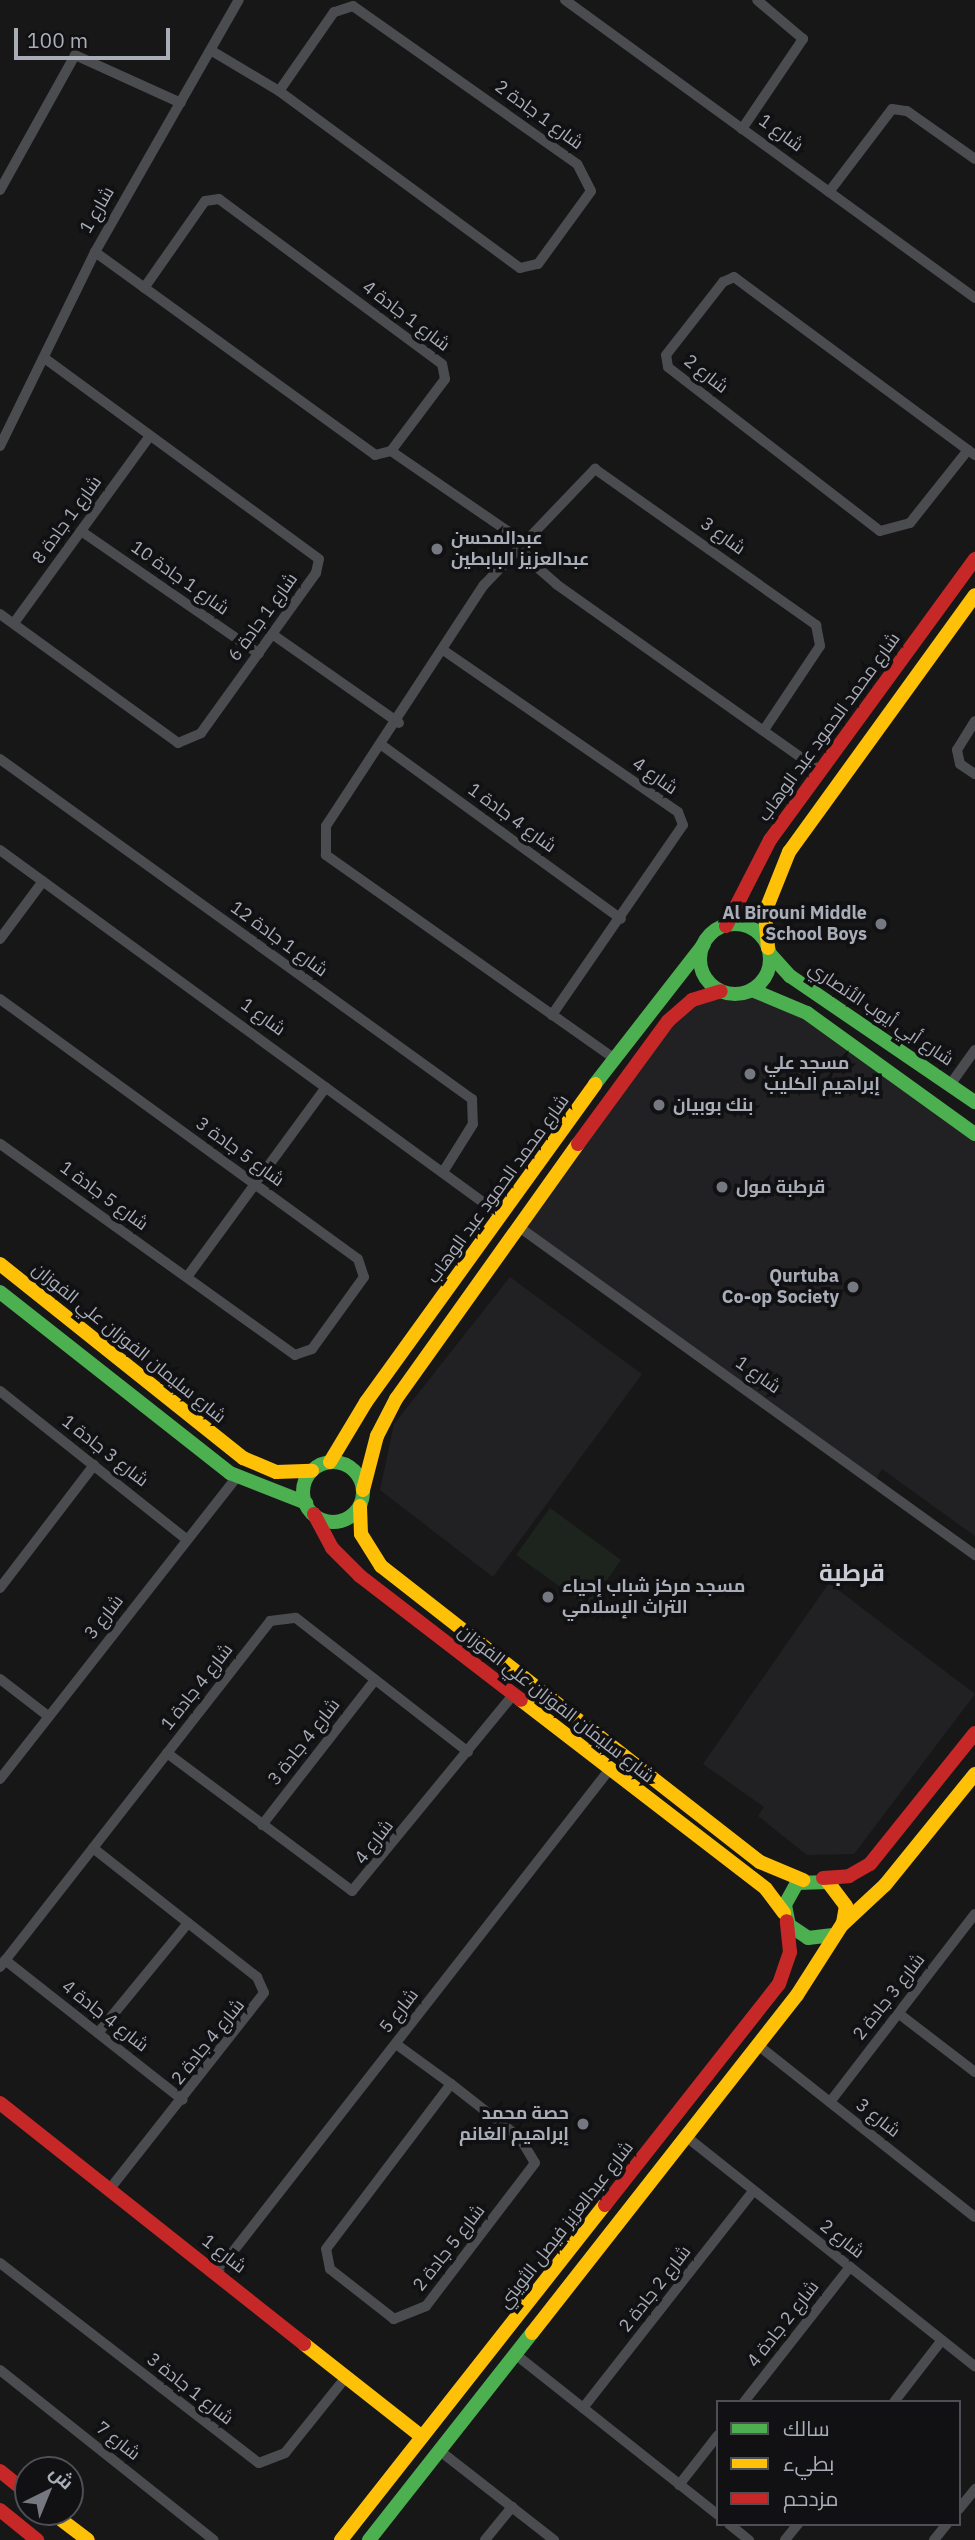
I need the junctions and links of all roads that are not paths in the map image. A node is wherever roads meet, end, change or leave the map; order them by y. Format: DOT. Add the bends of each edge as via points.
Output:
graph roads {
  1 [pos="239,0"];
  2 [pos="565,0"];
  3 [pos="757,0"];
  4 [pos="212,51"];
  5 [pos="279,91"];
  6 [pos="181,103"];
  7 [pos="742,129"];
  8 [pos="975,159"];
  9 [pos="0,190"];
  10 [pos="829,192"];
  11 [pos="95,252"];
  12 [pos="144,288"];
  13 [pos="975,298"];
  14 [pos="47,360"];
  15 [pos="149,437"];
  16 [pos="0,446"];
  17 [pos="391,451"];
  18 [pos="971,452"];
  19 [pos="81,531"];
  20 [pos="524,546"];
  21 [pos="975,559"];
  22 [pos="975,595"];
  23 [pos="0,614"];
  24 [pos="14,624"];
  25 [pos="272,634"];
  26 [pos="446,652"];
  27 [pos="258,654"];
  28 [pos="868,708"];
  29 [pos="885,719"];
  30 [pos="975,721"];
  31 [pos="399,723"];
  32 [pos="764,730"];
  33 [pos="851,731"];
  34 [pos="867,743"];
  35 [pos="383,746"];
  36 [pos="0,759"];
  37 [pos="820,771"];
  38 [pos="975,774"];
  39 [pos="0,850"];
  40 [pos="43,881"];
  41 [pos="621,919"];
  42 [pos="726,926"];
  43 [pos="0,939"];
  44 [pos="704,944"];
  45 [pos="769,951"];
  46 [pos="752,990"];
  47 [pos="721,991"];
  48 [pos="0,999"];
  49 [pos="552,1015"];
  50 [pos="975,1050"];
  51 [pos="615,1059"];
  52 [pos="950,1084"];
  53 [pos="326,1087"];
  54 [pos="975,1102"];
  55 [pos="975,1134"];
  56 [pos="0,1144"];
  57 [pos="443,1172"];
  58 [pos="255,1184"];
  59 [pos="502,1216"];
  60 [pos="519,1227"];
  61 [pos="0,1264"];
  62 [pos="187,1277"];
  63 [pos="0,1292"];
  64 [pos="295,1355"];
  65 [pos="1,1395"];
  66 [pos="330,1462"];
  67 [pos="94,1465"];
  68 [pos="312,1471"];
  69 [pos="237,1477"];
  70 [pos="363,1490"];
  71 [pos="360,1506"];
  72 [pos="310,1509"];
  73 [pos="187,1539"];
  74 [pos="975,1555"];
  75 [pos="0,1588"];
  76 [pos="0,1679"];
  77 [pos="375,1681"];
  78 [pos="513,1695"];
  79 [pos="48,1716"];
  80 [pos="975,1733"];
  81 [pos="468,1752"];
  82 [pos="167,1753"];
  83 [pos="609,1770"];
  84 [pos="975,1774"];
  85 [pos="0,1779"];
  86 [pos="262,1825"];
  87 [pos="720,1830"];
  88 [pos="706,1845"];
  89 [pos="93,1848"];
  90 [pos="821,1878"];
  91 [pos="803,1880"];
  92 [pos="786,1917"];
  93 [pos="974,1917"];
  94 [pos="188,1923"];
  95 [pos="835,1931"];
  96 [pos="3,1964"];
  97 [pos="898,2013"];
  98 [pos="98,2034"];
  99 [pos="396,2044"];
  100 [pos="759,2046"];
  101 [pos="975,2072"];
  102 [pos="450,2084"];
  103 [pos="183,2100"];
  104 [pos="830,2102"];
  105 [pos="0,2103"];
  106 [pos="688,2138"];
  107 [pos="110,2189"];
  108 [pos="753,2191"];
  109 [pos="597,2217"];
  110 [pos="975,2217"];
  111 [pos="614,2231"];
  112 [pos="577,2242"];
  113 [pos="595,2256"];
  114 [pos="0,2263"];
  115 [pos="849,2268"];
  116 [pos="217,2272"];
  117 [pos="942,2340"];
  118 [pos="515,2354"];
  119 [pos="975,2366"];
  120 [pos="0,2370"];
  121 [pos="346,2377"];
  122 [pos="746,2400"];
  123 [pos="896,2400"];
  124 [pos="583,2408"];
  125 [pos="422,2437"];
  126 [pos="716,2438"];
  127 [pos="440,2451"];
  128 [pos="0,2471"];
  129 [pos="14,2482"];
  130 [pos="679,2485"];
  131 [pos="975,2489"];
  132 [pos="961,2506"];
  133 [pos="512,2507"];
  134 [pos="0,2510"];
  135 [pos="716,2513"];
  136 [pos="70,2526"];
  137 [pos="732,2526"];
  138 [pos="945,2526"];
  139 [pos="37,2540"];
  140 [pos="88,2540"];
  141 [pos="214,2540"];
  142 [pos="341,2540"];
  143 [pos="369,2540"];
  144 [pos="485,2540"];
  145 [pos="554,2540"];
  146 [pos="749,2540"];
  147 [pos="934,2540"];
  1 -- 4 [label="street, شارع 1"];
  2 -- 7 [label="street, شارع 1"];
  3 -- 7 [label="street" via="803,39"];
  4 -- 5 [label="street, شارع 1 جادة 2"];
  4 -- 6 [label="street, شارع 1"];
  5 -- 5 [label="street, شارع 1 جادة 2" via="520,268 538,264 591,191 577,164 353,6 334,12"];
  6 -- 9 [label="street" via="75,55"];
  6 -- 11 [label="street, شارع 1"];
  7 -- 10 [label="street, شارع 1"];
  8 -- 10 [label="street" via="907,111 892,109"];
  10 -- 13 [label="street, شارع 1"];
  11 -- 12 [label="street"];
  11 -- 14 [label="street, شارع 1"];
  12 -- 17 [label="street" via="368,453"];
  12 -- 17 [label="street, شارع 1 جادة 4" via="205,201 219,199 442,364 445,379"];
  14 -- 15 [label="street, شارع 1 جادة 6"];
  14 -- 16 [label="street, شارع 1"];
  15 -- 19 [label="street, شارع 1 جادة 8"];
  15 -- 25 [label="street, شارع 1 جادة 6" via="319,559 316,573"];
  17 -- 20 [label="street"];
  18 -- 18 [label="street, شارع 2" via="734,276 723,282 666,355 667,367 880,531 910,523"];
  19 -- 24 [label="street, شارع 1 جادة 8"];
  19 -- 27 [label="street, شارع 1 جادة 10"];
  20 -- 26 [label="street" via="484,585"];
  20 -- 32 [label="street" via="530,561 556,584"];
  20 -- 32 [label="street, شارع 3" via="595,468 816,625 820,646"];
  21 -- 28 [label="main road, شارع محمد الحمود عبد الوهاب"];
  22 -- 29 [label="main road"];
  23 -- 24 [label="street, شارع 1 جادة 6"];
  24 -- 27 [label="street, شارع 1 جادة 6" via="178,743 201,733"];
  25 -- 27 [label="street, شارع 1 جادة 6"];
  25 -- 31 [label="street"];
  26 -- 31 [label="street"];
  26 -- 41 [label="street, شارع 4" via="678,813 683,832"];
  28 -- 29 [label="main road"];
  28 -- 33 [label="main road, شارع محمد الحمود عبد الوهاب"];
  29 -- 34 [label="main road"];
  30 -- 38 [label="street" via="957,750 960,764"];
  31 -- 35 [label="street"];
  32 -- 37 [label="street"];
  33 -- 34 [label="main road" via="862,733"];
  33 -- 37 [label="main road, شارع محمد الحمود عبد الوهاب"];
  34 -- 45 [label="main road" via="777,874 765,912"];
  35 -- 41 [label="street, شارع 4 جادة 1"];
  35 -- 49 [label="street" via="326,826 326,855"];
  36 -- 57 [label="street, شارع 1 جادة 12" via="472,1100 473,1124"];
  37 -- 42 [label="main road, شارع محمد الحمود عبد الوهاب" via="770,840"];
  39 -- 40 [label="street, شارع 1"];
  40 -- 43 [label="street"];
  40 -- 53 [label="street, شارع 1"];
  41 -- 49 [label="street, شارع 4"];
  42 -- 44 [label="main road"];
  42 -- 45 [label="main road" via="754,930"];
  44 -- 47 [label="main road" via="704,974"];
  44 -- 51 [label="main road, شارع محمد الحمود عبد الوهاب"];
  45 -- 46 [label="main road" via="765,978"];
  45 -- 52 [label="main road, شارع أبي أيوب الأنصاري" via="790,976"];
  46 -- 47 [label="main road"];
  46 -- 55 [label="main road" via="807,1013"];
  47 -- 60 [label="main road" via="692,1000 668,1021"];
  48 -- 58 [label="street, شارع 5 جادة 3"];
  49 -- 51 [label="street"];
  50 -- 52 [label="street"];
  51 -- 59 [label="main road, شارع محمد الحمود عبد الوهاب"];
  52 -- 54 [label="main road, شارع أبي أيوب الأنصاري"];
  53 -- 57 [label="street, شارع 1"];
  53 -- 58 [label="street"];
  56 -- 62 [label="street, شارع 5 جادة 1"];
  57 -- 59 [label="street, شارع 1"];
  58 -- 62 [label="street"];
  58 -- 64 [label="street, شارع 5 جادة 3" via="363,1268 364,1277 312,1349"];
  59 -- 66 [label="main road, شارع محمد الحمود عبد الوهاب" via="366,1402"];
  60 -- 70 [label="main road" via="390,1409"];
  60 -- 74 [label="street, شارع 1"];
  61 -- 68 [label="main road, شارع سليمان الفوزان علي الفوزان" via="243,1458 276,1472"];
  62 -- 64 [label="street, شارع 5 جادة 1"];
  63 -- 69 [label="main road"];
  65 -- 67 [label="street, شارع 3 جادة 1"];
  66 -- 68 [label="main road"];
  66 -- 70 [label="main road" via="352,1469"];
  67 -- 73 [label="street, شارع 3 جادة 1"];
  67 -- 75 [label="street"];
  68 -- 72 [label="main road"];
  69 -- 72 [label="main road"];
  69 -- 73 [label="street, شارع 3"];
  70 -- 71 [label="main road"];
  71 -- 72 [label="main road" via="338,1521"];
  71 -- 87 [label="main road, شارع سليمان الفوزان علي الفوزان" via="364,1544 381,1566"];
  72 -- 78 [label="main road, شارع سليمان الفوزان علي الفوزان" via="350,1567"];
  73 -- 79 [label="street, شارع 3"];
  76 -- 79 [label="street"];
  77 -- 81 [label="street, شارع 4 جادة 1"];
  77 -- 82 [label="street, شارع 4 جادة 1" via="296,1618 281,1616 270,1621"];
  77 -- 86 [label="street, شارع 4 جادة 3"];
  78 -- 81 [label="street, شارع 4"];
  78 -- 83 [label="main road, شارع سليمان الفوزان علي الفوزان"];
  79 -- 85 [label="street, شارع 3"];
  80 -- 90 [label="main road" via="870,1864 849,1876"];
  81 -- 86 [label="street, شارع 4" via="360,1888 344,1890"];
  82 -- 86 [label="street, شارع 4"];
  82 -- 89 [label="street, شارع 4 جادة 1"];
  83 -- 88 [label="main road, شارع سليمان الفوزان علي الفوزان"];
  83 -- 99 [label="street, شارع 5"];
  84 -- 95 [label="main road" via="885,1885"];
  87 -- 88 [label="main road"];
  87 -- 91 [label="main road, شارع سليمان الفوزان علي الفوزان" via="767,1867"];
  88 -- 92 [label="main road, شارع سليمان الفوزان علي الفوزان" via="770,1892"];
  89 -- 94 [label="street, شارع 4 جادة 2"];
  89 -- 96 [label="street, شارع 4 جادة 1"];
  90 -- 91 [label="main road"];
  90 -- 95 [label="main road" via="843,1895"];
  91 -- 92 [label="main road" via="789,1893"];
  92 -- 95 [label="main road" via="808,1938"];
  92 -- 109 [label="main road, شارع عبدالعزيز فيصل الثويني" via="784,1976"];
  93 -- 97 [label="street, شارع 3 جادة 2"];
  94 -- 98 [label="street"];
  94 -- 103 [label="street, شارع 4 جادة 2" via="257,1977 264,1993"];
  95 -- 100 [label="main road"];
  96 -- 98 [label="street, شارع 4 جادة 4"];
  97 -- 101 [label="street"];
  97 -- 104 [label="street, شارع 3 جادة 2"];
  98 -- 103 [label="street, شارع 4 جادة 4"];
  99 -- 102 [label="street, شارع 5 جادة 2"];
  99 -- 116 [label="street, شارع 5"];
  100 -- 104 [label="street, شارع 3"];
  100 -- 106 [label="main road"];
  102 -- 102 [label="street, شارع 5 جادة 2" via="520,2138 535,2163 426,2306 394,2319 330,2269 326,2249"];
  103 -- 107 [label="street, شارع 4 جادة 2"];
  104 -- 110 [label="street, شارع 3"];
  105 -- 107 [label="main road, شارع 1"];
  106 -- 108 [label="street, شارع 2"];
  106 -- 111 [label="main road"];
  107 -- 116 [label="main road, شارع 1"];
  108 -- 115 [label="street, شارع 2"];
  108 -- 124 [label="street, شارع 2 جادة 2"];
  109 -- 111 [label="main road" via="600,2231"];
  109 -- 112 [label="main road, شارع عبدالعزيز فيصل الثويني"];
  111 -- 113 [label="main road"];
  112 -- 113 [label="main road" via="588,2242"];
  112 -- 125 [label="main road, شارع عبدالعزيز فيصل الثويني"];
  113 -- 118 [label="main road"];
  114 -- 121 [label="street, شارع 1 جادة 3" via="259,2463 285,2453"];
  115 -- 117 [label="street, شارع 2"];
  115 -- 122 [label="street, شارع 2 جادة 4"];
  116 -- 121 [label="main road, شارع 1"];
  117 -- 119 [label="street, شارع 2"];
  117 -- 123 [label="street"];
  118 -- 124 [label="street"];
  118 -- 127 [label="main road"];
  120 -- 141 [label="street, شارع 7"];
  121 -- 125 [label="main road, شارع 1"];
  124 -- 130 [label="street"];
  125 -- 142 [label="main road, شارع عبدالعزيز فيصل الثويني"];
  126 -- 130 [label="street"];
  127 -- 133 [label="street"];
  127 -- 143 [label="main road"];
  128 -- 129 [label="main road"];
  130 -- 135 [label="street"];
  131 -- 132 [label="street"];
  133 -- 144 [label="street"];
  133 -- 145 [label="street"];
  134 -- 139 [label="main road"];
  136 -- 140 [label="main road"];
  137 -- 146 [label="street"];
  138 -- 147 [label="street"];
}
